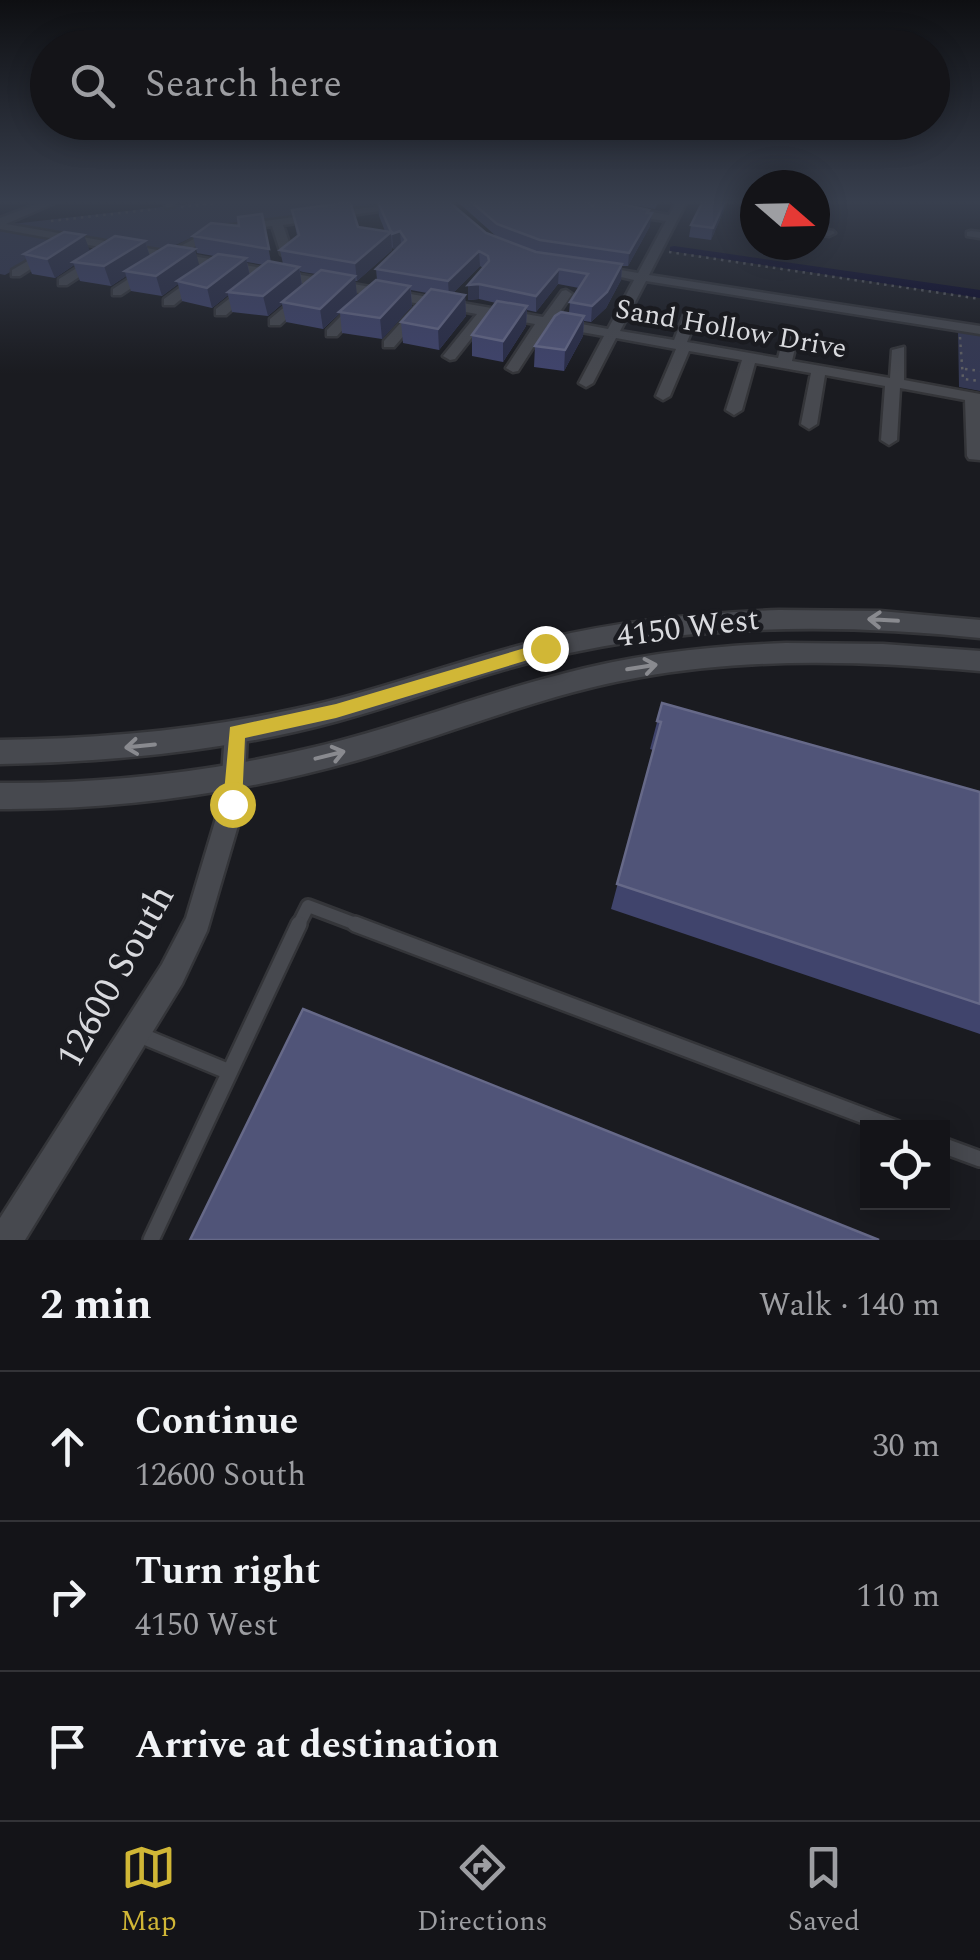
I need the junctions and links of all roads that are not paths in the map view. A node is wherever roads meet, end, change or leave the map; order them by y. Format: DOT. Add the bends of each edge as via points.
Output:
graph roads {
  1 [pos="39,259"];
  2 [pos="99,259"];
  3 [pos="166,259"];
  4 [pos="186,259"];
  5 [pos="651,259"];
  6 [pos="219,265"];
  7 [pos="578,267"];
  8 [pos="16,272"];
  9 [pos="269,274"];
  10 [pos="642,277"];
  11 [pos="63,282"];
  12 [pos="321,282"];
  13 [pos="370,286"];
  14 [pos="117,292"];
  15 [pos="566,294"];
  16 [pos="428,301"];
  17 [pos="168,302"];
  18 [pos="486,311"];
  19 [pos="221,312"];
  20 [pos="691,316"];
  21 [pos="276,322"];
  22 [pos="546,322"];
  23 [pos="980,330"];
  24 [pos="792,332"];
  25 [pos="332,333"];
  26 [pos="612,333"];
  27 [pos="389,344"];
  28 [pos="681,345"];
  29 [pos="898,350"];
  30 [pos="450,356"];
  31 [pos="750,358"];
  32 [pos="784,364"];
  33 [pos="513,368"];
  34 [pos="819,370"];
  35 [pos="586,383"];
  36 [pos="895,383"];
  37 [pos="977,392"];
  38 [pos="663,396"];
  39 [pos="734,410"];
  40 [pos="809,424"];
  41 [pos="889,440"];
  42 [pos="976,456"];
  43 [pos="980,629"];
  44 [pos="980,662"];
  45 [pos="236,732"];
  46 [pos="0,752"];
  47 [pos="234,775"];
  48 [pos="0,796"];
  49 [pos="135,1033"];
  50 [pos="227,1071"];
  51 [pos="875,1120"];
  52 [pos="950,1148"];
  53 [pos="980,1159"];
  54 [pos="6,1240"];
  55 [pos="151,1240"];
  1 -- 8 [label="street"];
  2 -- 11 [label="street"];
  3 -- 14 [label="street"];
  4 -- 6 [label="street, Sand Hollow Drive"];
  5 -- 10 [label="street"];
  6 -- 9 [label="street, Sand Hollow Drive"];
  6 -- 17 [label="street"];
  7 -- 10 [label="street"];
  9 -- 12 [label="street, Sand Hollow Drive"];
  9 -- 19 [label="street"];
  10 -- 23 [label="street"];
  10 -- 26 [label="street"];
  12 -- 13 [label="street, Sand Hollow Drive"];
  12 -- 21 [label="street"];
  13 -- 16 [label="street, Sand Hollow Drive"];
  13 -- 25 [label="street"];
  15 -- 22 [label="street"];
  16 -- 18 [label="street, Sand Hollow Drive" via="458,300"];
  16 -- 27 [label="street"];
  18 -- 22 [label="street, Sand Hollow Drive"];
  18 -- 30 [label="street"];
  20 -- 28 [label="street"];
  22 -- 26 [label="street, Sand Hollow Drive"];
  22 -- 33 [label="street"];
  24 -- 32 [label="street"];
  26 -- 28 [label="street, Sand Hollow Drive"];
  26 -- 35 [label="street"];
  28 -- 31 [label="street, Sand Hollow Drive"];
  28 -- 38 [label="street"];
  29 -- 36 [label="street"];
  31 -- 32 [label="street, Sand Hollow Drive"];
  31 -- 39 [label="street"];
  32 -- 34 [label="street, Sand Hollow Drive"];
  34 -- 36 [label="street, Sand Hollow Drive"];
  34 -- 40 [label="street"];
  36 -- 37 [label="street, Sand Hollow Drive"];
  36 -- 41 [label="street"];
  37 -- 42 [label="street"];
  43 -- 45 [label="street, 4150 West, one-way" via="813,618 641,630 545,648 350,707"];
  47 -- 44 [label="street, 4150 West, one-way" via="356,748 551,686 640,667 796,652"];
  45 -- 46 [label="street, 4150 West, one-way" via="98,750"];
  45 -- 47 [label="street, 12600 South"];
  47 -- 48 [label="street, 4150 West" via="110,792"];
  47 -- 49 [label="street, 12600 South" via="207,898"];
  49 -- 50 [label="lane"];
  49 -- 54 [label="street, 12600 South"];
  50 -- 51 [label="lane" via="308,906"];
  50 -- 55 [label="lane"];
  52 -- 53 [label="lane"];
}
